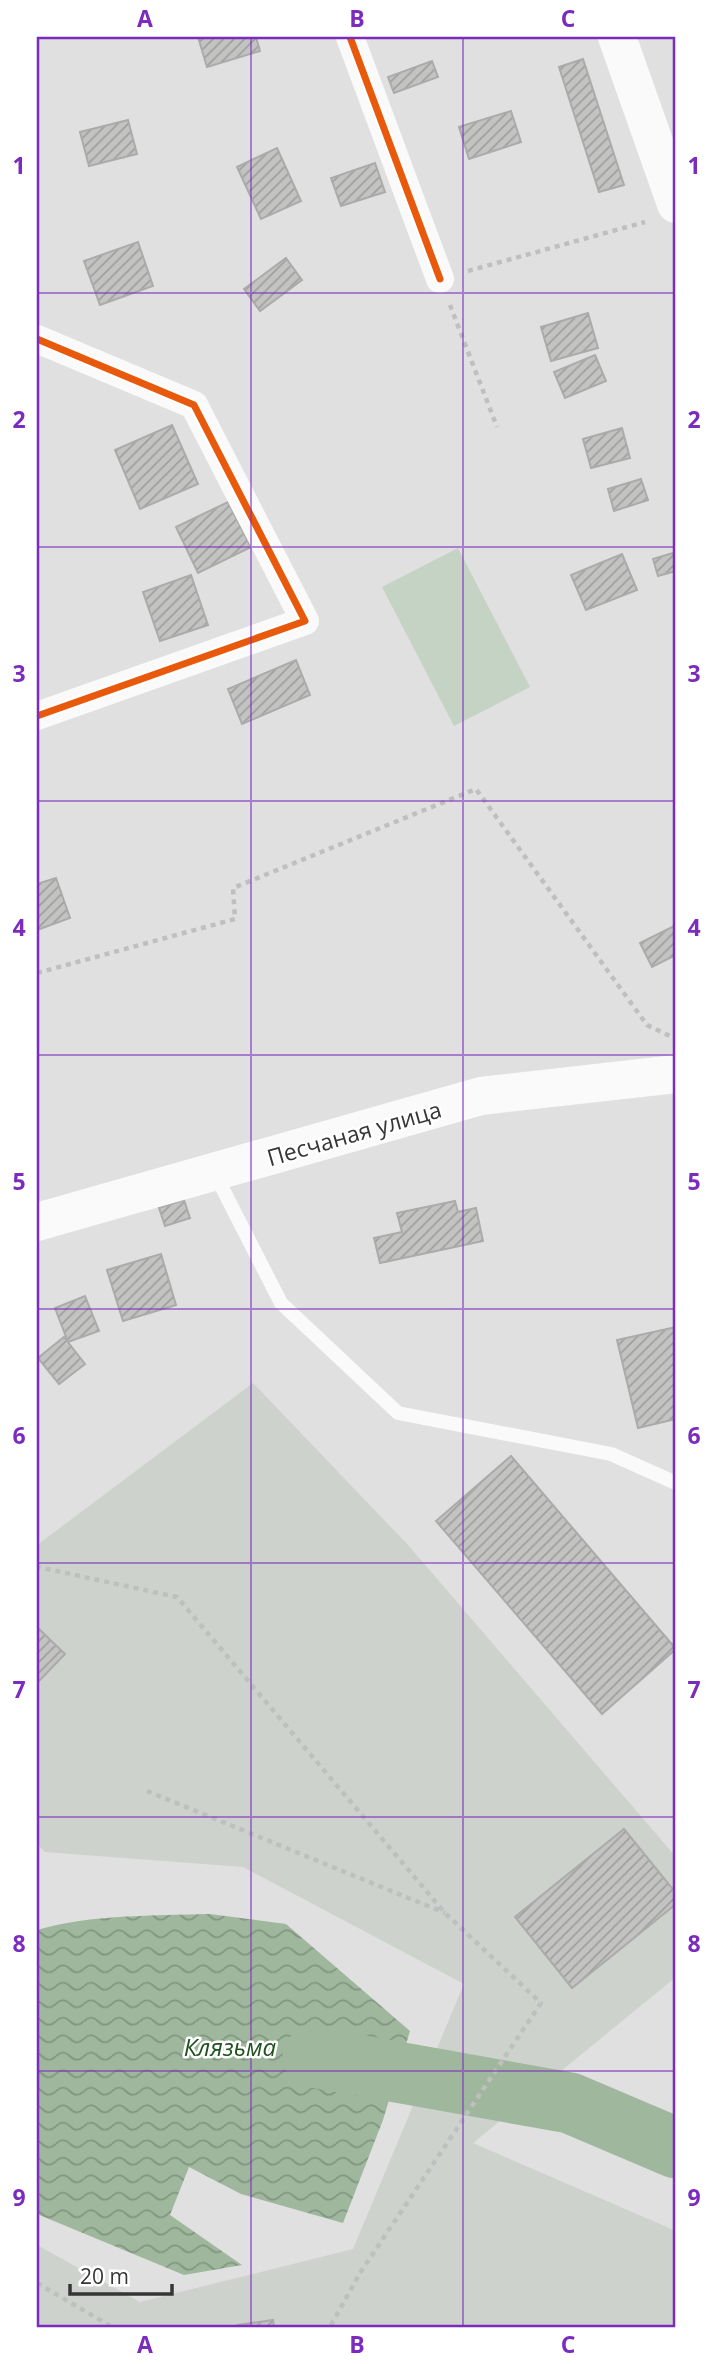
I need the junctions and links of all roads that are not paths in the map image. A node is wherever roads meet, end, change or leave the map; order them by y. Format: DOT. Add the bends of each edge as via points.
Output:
graph roads {
  1 [pos="350,37"];
  2 [pos="617,37"];
  3 [pos="662,213"];
  4 [pos="440,279"];
  5 [pos="37,339"];
  6 [pos="37,716"];
  7 [pos="676,1074"];
  8 [pos="215,1173"];
  9 [pos="37,1222"];
  10 [pos="676,1483"];
  1 -- 4 [label="street"];
  2 -- 3 [label="main road"];
  5 -- 6 [label="street" via="194,405 305,621"];
  7 -- 8 [label="main road, Песчаная улица" via="481,1096"];
  8 -- 9 [label="main road, Песчаная улица"];
  8 -- 10 [label="lane" via="281,1303 398,1413 611,1454"];
}
